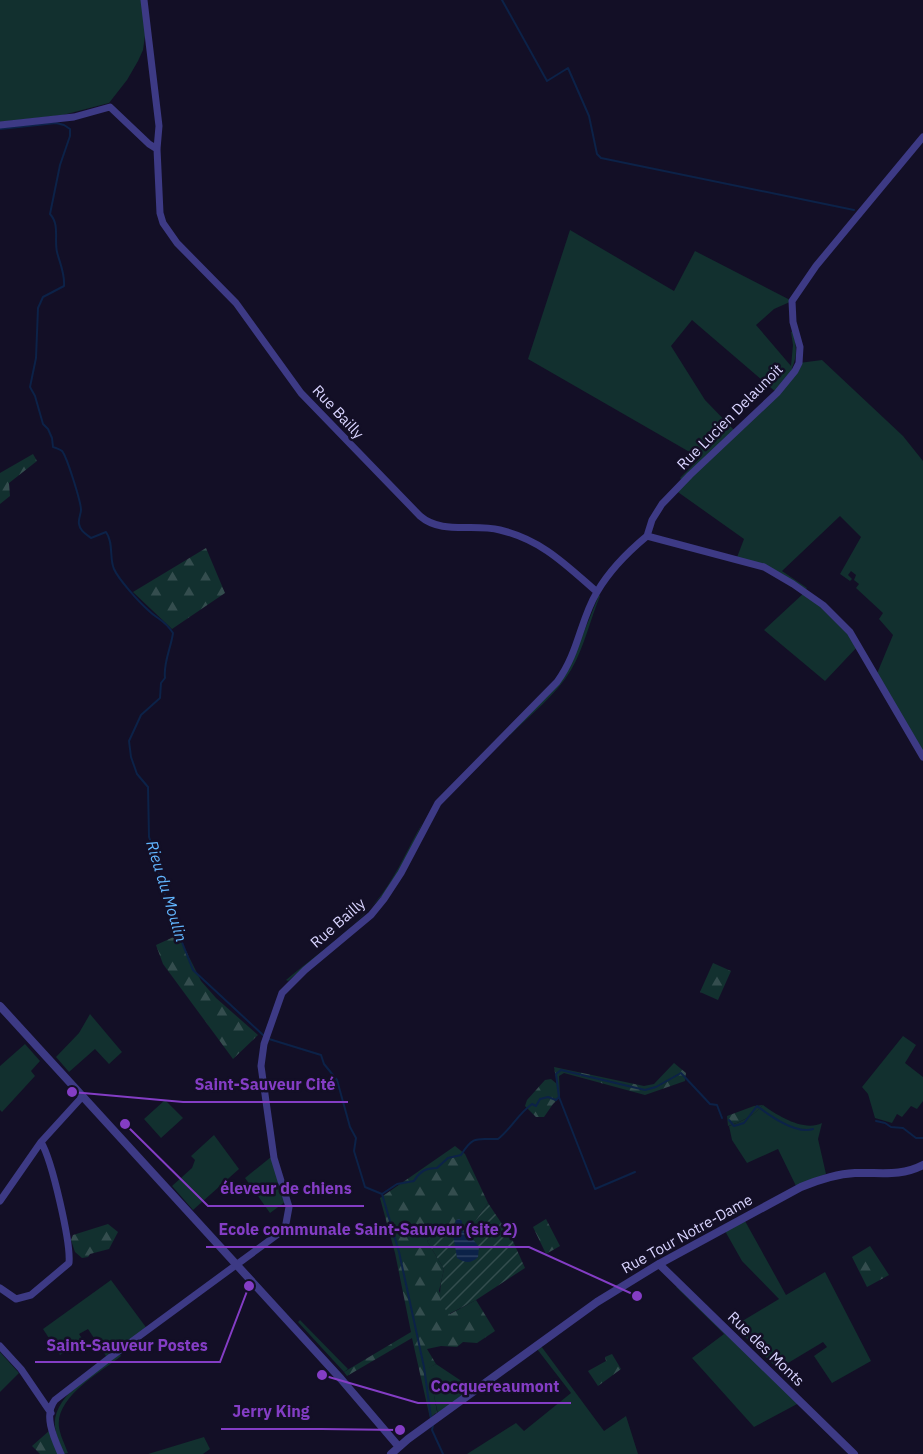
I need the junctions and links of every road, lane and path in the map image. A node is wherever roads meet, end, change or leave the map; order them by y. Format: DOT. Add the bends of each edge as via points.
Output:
graph roads {
  1 [pos="144,0"];
  2 [pos="0,125"];
  3 [pos="923,137"];
  4 [pos="157,149"];
  5 [pos="647,536"];
  6 [pos="597,592"];
  7 [pos="923,757"];
  8 [pos="0,1006"];
  9 [pos="82,1097"];
  10 [pos="41,1142"];
  11 [pos="923,1165"];
  12 [pos="0,1201"];
  13 [pos="659,1264"];
  14 [pos="235,1265"];
  15 [pos="0,1288"];
  16 [pos="0,1346"];
  17 [pos="51,1413"];
  18 [pos="399,1447"];
  19 [pos="61,1454"];
  20 [pos="391,1454"];
  21 [pos="854,1454"];
  1 -- 4 [label="street, Rue Bailly" via="159,126"];
  2 -- 4 [label="street" via="74,117 110,107"];
  3 -- 5 [label="street, Rue Lucien Delaunoit" via="816,266 792,301 800,347 795,371 662,504"];
  4 -- 6 [label="street, Rue Bailly" via="160,213 168,230 236,303 301,393 392,489 436,526 489,528 542,547"];
  5 -- 6 [label="street, Rue Bailly"];
  5 -- 7 [label="street" via="764,567 823,605 850,632"];
  6 -- 14 [label="street, Rue Bailly" via="572,658 557,682 438,803 378,907 282,993 264,1044 261,1066 274,1158 289,1207 286,1227"];
  8 -- 9 [label="street"];
  9 -- 10 [label="street"];
  9 -- 14 [label="street"];
  10 -- 12 [label="street"];
  10 -- 15 [label="street" via="55,1182 69,1263 27,1297 16,1299"];
  11 -- 13 [label="street, Rue Tour Notre-Dame" via="897,1174 851,1173 818,1180"];
  13 -- 18 [label="street, Rue Tour Notre-Dame" via="597,1302"];
  13 -- 21 [label="street, Rue des Monts"];
  14 -- 17 [label="street, Rue Bailly" via="65,1392 51,1405"];
  14 -- 18 [label="street"];
  16 -- 17 [label="street"];
  17 -- 19 [label="street" via="51,1428"];
  18 -- 20 [label="street, Rue Tour Notre-Dame"];
}
